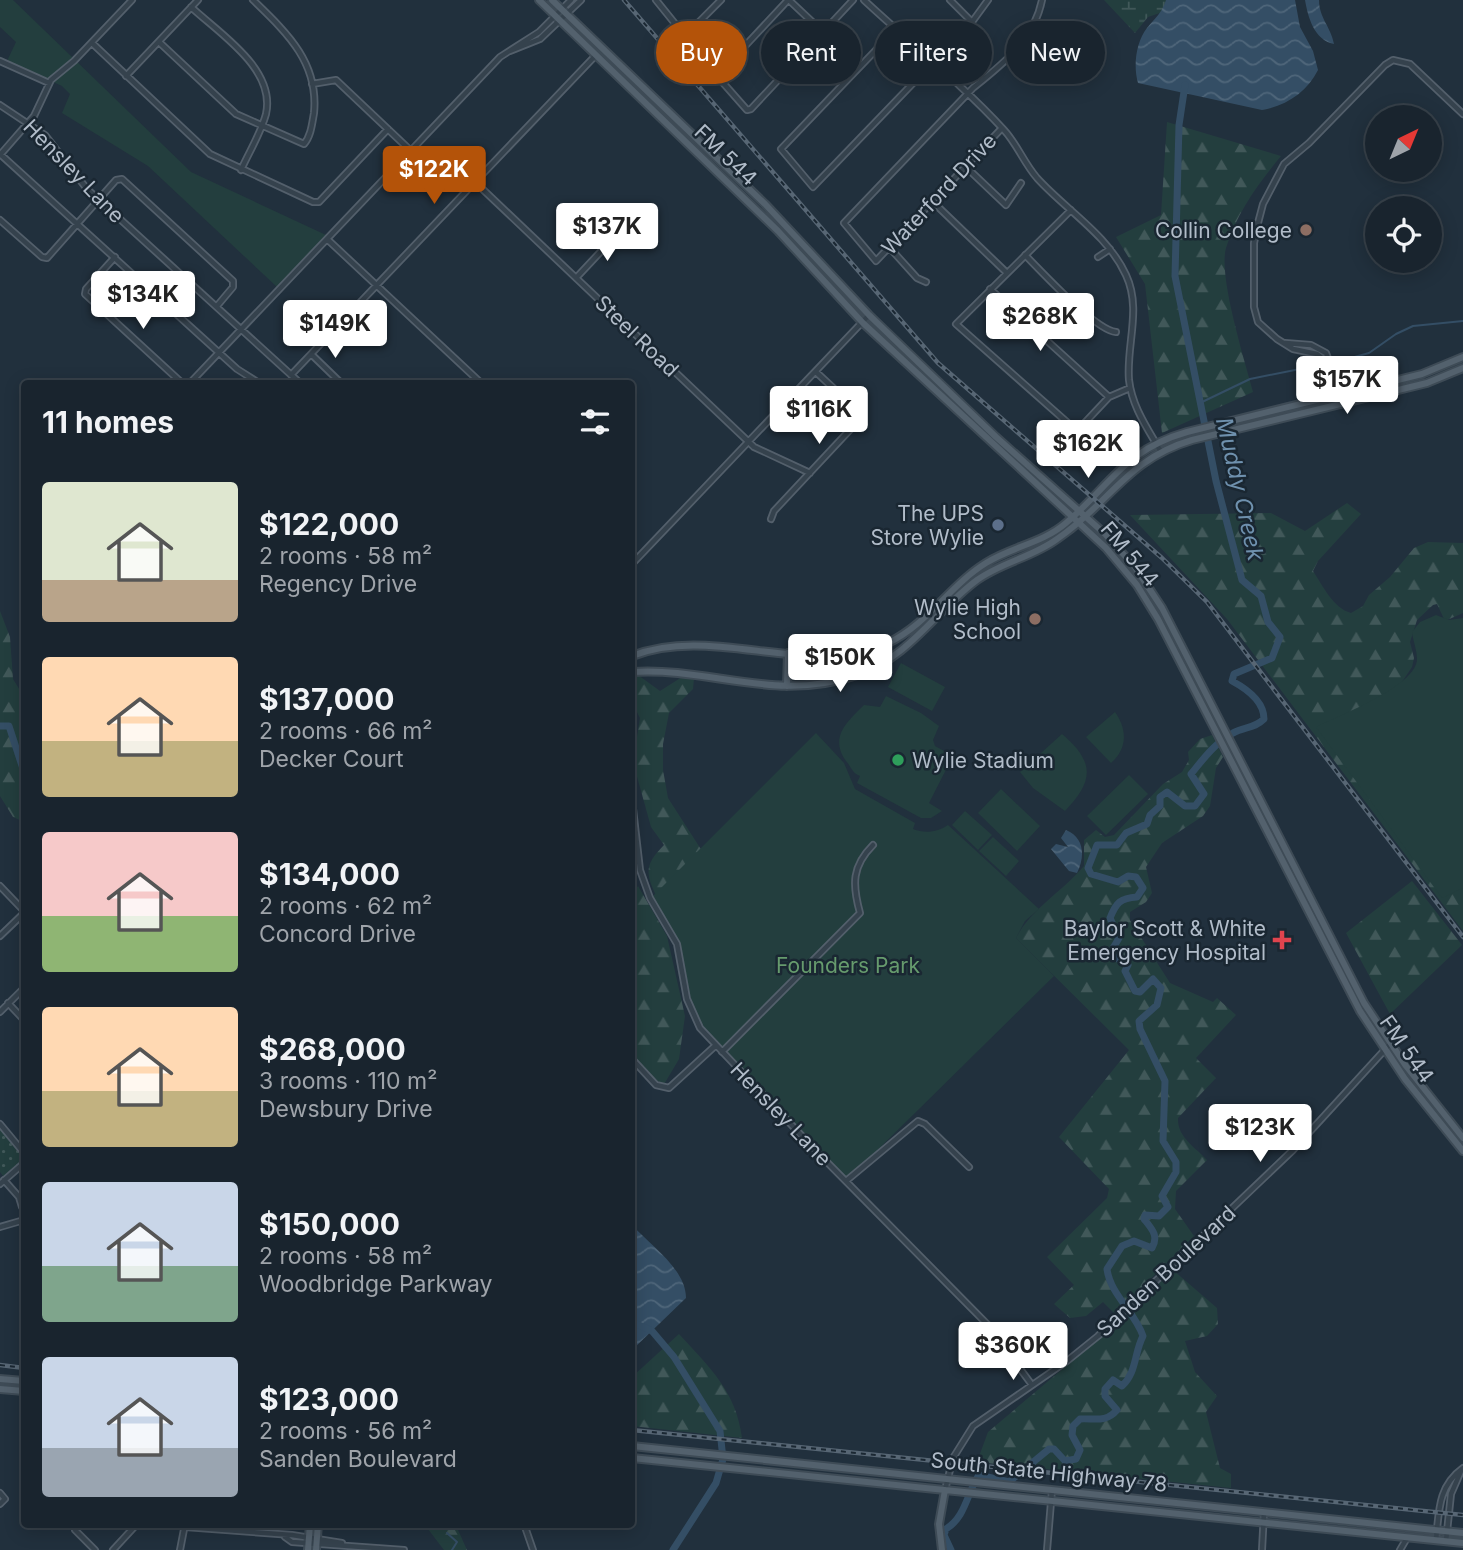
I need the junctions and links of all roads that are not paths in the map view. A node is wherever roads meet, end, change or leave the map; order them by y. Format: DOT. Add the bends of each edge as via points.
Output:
graph roads {
  1 [pos="132,0"];
  2 [pos="198,0"];
  3 [pos="253,0"];
  4 [pos="539,0"];
  5 [pos="552,0"];
  6 [pos="571,0"];
  7 [pos="581,0"];
  8 [pos="656,0"];
  9 [pos="721,0"];
  10 [pos="789,0"];
  11 [pos="853,0"];
  12 [pos="864,0"];
  13 [pos="950,0"];
  14 [pos="988,0"];
  15 [pos="1042,0"];
  16 [pos="191,7"];
  17 [pos="564,12"];
  18 [pos="559,18"];
  19 [pos="769,21"];
  20 [pos="811,21"];
  21 [pos="833,21"];
  22 [pos="890,21"];
  23 [pos="971,21"];
  24 [pos="973,21"];
  25 [pos="761,30"];
  26 [pos="159,42"];
  27 [pos="92,43"];
  28 [pos="875,51"];
  29 [pos="596,55"];
  30 [pos="0,61"];
  31 [pos="126,76"];
  32 [pos="638,82"];
  33 [pos="49,83"];
  34 [pos="312,84"];
  35 [pos="773,84"];
  36 [pos="910,84"];
  37 [pos="957,84"];
  38 [pos="632,89"];
  39 [pos="968,94"];
  40 [pos="0,105"];
  41 [pos="1463,114"];
  42 [pos="30,122"];
  43 [pos="261,127"];
  44 [pos="1002,128"];
  45 [pos="388,129"];
  46 [pos="682,137"];
  47 [pos="411,151"];
  48 [pos="712,153"];
  49 [pos="0,155"];
  50 [pos="966,167"];
  51 [pos="242,170"];
  52 [pos="475,182"];
  53 [pos="1021,183"];
  54 [pos="101,201"];
  55 [pos="933,202"];
  56 [pos="1071,210"];
  57 [pos="0,220"];
  58 [pos="78,225"];
  59 [pos="620,231"];
  60 [pos="327,239"];
  61 [pos="889,247"];
  62 [pos="1110,249"];
  63 [pos="1025,255"];
  64 [pos="114,257"];
  65 [pos="1098,257"];
  66 [pos="813,268"];
  67 [pos="1007,273"];
  68 [pos="576,278"];
  69 [pos="926,282"];
  70 [pos="839,284"];
  71 [pos="377,285"];
  72 [pos="990,289"];
  73 [pos="217,306"];
  74 [pos="869,315"];
  75 [pos="863,323"];
  76 [pos="242,328"];
  77 [pos="1116,332"];
  78 [pos="1284,343"];
  79 [pos="219,352"];
  80 [pos="311,354"];
  81 [pos="1463,357"];
  82 [pos="1439,368"];
  83 [pos="1463,368"];
  84 [pos="816,372"];
  85 [pos="291,375"];
  86 [pos="1442,377"];
  87 [pos="179,380"];
  88 [pos="193,380"];
  89 [pos="254,380"];
  90 [pos="297,380"];
  91 [pos="338,380"];
  92 [pos="478,380"];
  93 [pos="938,381"];
  94 [pos="931,388"];
  95 [pos="1130,388"];
  96 [pos="1341,393"];
  97 [pos="1333,396"];
  98 [pos="1109,397"];
  99 [pos="1338,405"];
  100 [pos="748,442"];
  101 [pos="1156,443"];
  102 [pos="1160,452"];
  103 [pos="810,473"];
  104 [pos="1078,510"];
  105 [pos="1086,516"];
  106 [pos="1072,517"];
  107 [pos="771,519"];
  108 [pos="1079,523"];
  109 [pos="1025,545"];
  110 [pos="1029,554"];
  111 [pos="635,561"];
  112 [pos="971,574"];
  113 [pos="976,581"];
  114 [pos="932,619"];
  115 [pos="1177,637"];
  116 [pos="1169,641"];
  117 [pos="788,653"];
  118 [pos="858,653"];
  119 [pos="635,655"];
  120 [pos="635,672"];
  121 [pos="864,672"];
  122 [pos="786,686"];
  123 [pos="635,826"];
  124 [pos="873,845"];
  125 [pos="1299,878"];
  126 [pos="1292,882"];
  127 [pos="0,886"];
  128 [pos="21,909"];
  129 [pos="21,915"];
  130 [pos="0,936"];
  131 [pos="21,991"];
  132 [pos="8,1003"];
  133 [pos="0,1012"];
  134 [pos="21,1017"];
  135 [pos="1391,1043"];
  136 [pos="715,1046"];
  137 [pos="1384,1049"];
  138 [pos="722,1052"];
  139 [pos="635,1062"];
  140 [pos="0,1124"];
  141 [pos="1463,1138"];
  142 [pos="21,1149"];
  143 [pos="1463,1151"];
  144 [pos="21,1166"];
  145 [pos="969,1167"];
  146 [pos="846,1181"];
  147 [pos="2,1182"];
  148 [pos="21,1204"];
  149 [pos="21,1221"];
  150 [pos="0,1227"];
  151 [pos="0,1379"];
  152 [pos="21,1381"];
  153 [pos="1032,1385"];
  154 [pos="0,1389"];
  155 [pos="21,1391"];
  156 [pos="635,1446"];
  157 [pos="635,1458"];
  158 [pos="1462,1469"];
  159 [pos="947,1480"];
  160 [pos="945,1490"];
  161 [pos="1052,1490"];
  162 [pos="0,1493"];
  163 [pos="1051,1502"];
  164 [pos="0,1504"];
  165 [pos="1264,1512"];
  166 [pos="1264,1523"];
  167 [pos="75,1528"];
  168 [pos="133,1528"];
  169 [pos="185,1528"];
  170 [pos="203,1528"];
  171 [pos="525,1528"];
  172 [pos="1437,1530"];
  173 [pos="1447,1531"];
  174 [pos="1463,1533"];
  175 [pos="1407,1538"];
  176 [pos="1437,1540"];
  177 [pos="1446,1541"];
  178 [pos="1463,1543"];
  179 [pos="313,1544"];
  180 [pos="95,1550"];
  181 [pos="113,1550"];
  182 [pos="180,1550"];
  183 [pos="404,1550"];
  184 [pos="533,1550"];
  185 [pos="942,1550"];
  186 [pos="1047,1550"];
  187 [pos="1262,1550"];
  188 [pos="1401,1550"];
  1 -- 27 [label="street"];
  2 -- 16 [label="street"];
  3 -- 34 [label="street" via="296,43"];
  4 -- 18 [label="main road, FM 544 / FM 544"];
  5 -- 17 [label="main road, FM 544 / FM 544"];
  6 -- 17 [label="street"];
  7 -- 17 [label="street"];
  8 -- 9 [label="street" via="685,36"];
  10 -- 19 [label="street"];
  10 -- 20 [label="street"];
  11 -- 21 [label="street"];
  12 -- 22 [label="street"];
  13 -- 23 [label="street"];
  14 -- 24 [label="street"];
  15 -- 39 [label="street" via="1025,41"];
  16 -- 26 [label="street"];
  16 -- 43 [label="street" via="260,75 267,101"];
  17 -- 18 [label="street"];
  17 -- 32 [label="main road, FM 544 / FM 544"];
  18 -- 29 [label="main road, FM 544 / FM 544"];
  18 -- 47 [label="street" via="540,39 509,51"];
  25 -- 35 [label="street" via="717,76 748,110"];
  26 -- 31 [label="street"];
  26 -- 43 [label="street" via="233,113"];
  27 -- 31 [label="street"];
  27 -- 33 [label="street"];
  28 -- 36 [label="street" via="781,149 813,187"];
  29 -- 38 [label="main road, FM 544 / FM 544"];
  29 -- 52 [label="street"];
  30 -- 33 [label="street"];
  31 -- 51 [label="street" via="206,152"];
  32 -- 38 [label="main road"];
  32 -- 48 [label="main road, FM 544 / FM 544"];
  33 -- 42 [label="street"];
  34 -- 43 [label="street" via="312,121 304,144"];
  34 -- 45 [label="street" via="336,80"];
  37 -- 39 [label="street"];
  38 -- 46 [label="main road, FM 544 / FM 544"];
  39 -- 44 [label="street"];
  39 -- 61 [label="street, Waterford Drive" via="844,223 876,261"];
  40 -- 42 [label="street, Hensley Lane"];
  41 -- 78 [label="street" via="1410,64 1393,60 1284,163 1263,204 1254,256 1254,307 1265,331"];
  42 -- 49 [label="street"];
  42 -- 54 [label="street, Hensley Lane"];
  43 -- 51 [label="street"];
  44 -- 50 [label="street, Waterford Drive"];
  44 -- 56 [label="street" via="1036,177"];
  45 -- 47 [label="street"];
  45 -- 51 [label="street" via="316,203"];
  46 -- 48 [label="main road"];
  46 -- 66 [label="main road, FM 544 / FM 544"];
  47 -- 60 [label="street"];
  48 -- 70 [label="main road, FM 544 / FM 544"];
  49 -- 58 [label="street"];
  50 -- 53 [label="street" via="1006,205"];
  50 -- 55 [label="street, Waterford Drive"];
  52 -- 68 [label="street, Steel Road"];
  52 -- 71 [label="street"];
  54 -- 58 [label="street"];
  54 -- 73 [label="street, Hensley Lane"];
  54 -- 73 [label="street" via="118,179 133,187 234,285"];
  55 -- 61 [label="street, Waterford Drive"];
  55 -- 67 [label="street"];
  56 -- 62 [label="street"];
  56 -- 63 [label="street"];
  57 -- 58 [label="street" via="45,258"];
  58 -- 64 [label="street"];
  59 -- 68 [label="street"];
  60 -- 71 [label="street"];
  60 -- 76 [label="street"];
  61 -- 69 [label="street"];
  62 -- 65 [label="street"];
  62 -- 95 [label="street" via="1128,278 1132,297"];
  63 -- 67 [label="street"];
  63 -- 77 [label="street" via="1078,307 1108,331"];
  64 -- 79 [label="street"];
  64 -- 87 [label="street" via="85,292"];
  66 -- 70 [label="main road"];
  66 -- 75 [label="main road, FM 544 / FM 544"];
  67 -- 72 [label="street"];
  68 -- 100 [label="street, Steel Road"];
  70 -- 74 [label="main road, FM 544 / FM 544"];
  71 -- 80 [label="street"];
  71 -- 92 [label="street"];
  72 -- 98 [label="street"];
  72 -- 98 [label="street" via="956,324 1077,431"];
  73 -- 76 [label="street, Hensley Lane"];
  74 -- 75 [label="street"];
  74 -- 93 [label="main road, FM 544 / FM 544"];
  75 -- 84 [label="street"];
  75 -- 94 [label="main road, FM 544 / FM 544"];
  76 -- 79 [label="street"];
  76 -- 85 [label="street, Hensley Lane"];
  78 -- 96 [label="street" via="1311,345 1326,353"];
  78 -- 97 [label="street" via="1322,359"];
  79 -- 88 [label="street"];
  79 -- 89 [label="street"];
  80 -- 85 [label="street"];
  80 -- 91 [label="street"];
  81 -- 82 [label="main road"];
  82 -- 86 [label="main road"];
  82 -- 96 [label="main road"];
  83 -- 86 [label="main road"];
  84 -- 100 [label="street"];
  84 -- 103 [label="street" via="861,418"];
  85 -- 90 [label="street, Hensley Lane"];
  86 -- 99 [label="main road"];
  93 -- 94 [label="main road"];
  93 -- 104 [label="main road, FM 544 / FM 544"];
  94 -- 106 [label="main road, FM 544 / FM 544"];
  95 -- 98 [label="street"];
  95 -- 101 [label="street"];
  96 -- 97 [label="main road"];
  96 -- 99 [label="main road"];
  97 -- 99 [label="main road"];
  97 -- 101 [label="main road"];
  99 -- 102 [label="main road"];
  100 -- 103 [label="street, Steel Road"];
  100 -- 111 [label="street"];
  101 -- 102 [label="street"];
  101 -- 104 [label="main road" via="1121,466"];
  102 -- 105 [label="main road" via="1124,476"];
  103 -- 107 [label="street" via="774,510"];
  104 -- 105 [label="main road, FM 544 / FM 544"];
  104 -- 106 [label="main road"];
  105 -- 108 [label="main road"];
  105 -- 115 [label="main road, FM 544 / FM 544" via="1140,573"];
  106 -- 108 [label="main road, FM 544 / FM 544"];
  106 -- 109 [label="main road"];
  108 -- 110 [label="main road"];
  108 -- 116 [label="main road, FM 544 / FM 544" via="1136,585"];
  109 -- 110 [label="main road"];
  109 -- 112 [label="main road"];
  110 -- 113 [label="main road"];
  112 -- 113 [label="main road"];
  112 -- 114 [label="main road"];
  113 -- 114 [label="main road"];
  114 -- 118 [label="main road"];
  114 -- 121 [label="main road" via="902,652"];
  115 -- 116 [label="main road"];
  115 -- 125 [label="main road, FM 544 / FM 544"];
  116 -- 126 [label="main road, FM 544 / FM 544"];
  117 -- 118 [label="main road"];
  117 -- 119 [label="main road" via="689,645 664,646"];
  117 -- 122 [label="main road"];
  118 -- 121 [label="main road"];
  120 -- 122 [label="main road"];
  121 -- 122 [label="main road" via="829,683"];
  123 -- 136 [label="street, Hensley Lane" via="640,870 650,898 677,944 687,999"];
  124 -- 138 [label="street" via="856,868 860,913"];
  125 -- 126 [label="main road"];
  125 -- 135 [label="main road, FM 544 / FM 544"];
  126 -- 137 [label="main road, FM 544 / FM 544"];
  127 -- 128 [label="street"];
  129 -- 130 [label="street"];
  131 -- 132 [label="street"];
  132 -- 133 [label="street"];
  132 -- 134 [label="street"];
  135 -- 137 [label="street, Sanden Boulevard"];
  135 -- 141 [label="main road, FM 544 / FM 544"];
  136 -- 138 [label="street, Hensley Lane"];
  136 -- 139 [label="street, Hensley Lane" via="669,1088 656,1085"];
  137 -- 143 [label="main road, FM 544 / FM 544"];
  137 -- 153 [label="street, Sanden Boulevard" via="1293,1150 1140,1297 1067,1361"];
  138 -- 146 [label="street, Hensley Lane"];
  140 -- 142 [label="street"];
  144 -- 147 [label="street"];
  145 -- 146 [label="street, Hensley Lane" via="918,1121"];
  146 -- 153 [label="street, Hensley Lane" via="988,1325"];
  147 -- 148 [label="street"];
  149 -- 150 [label="street"];
  151 -- 152 [label="main road"];
  153 -- 159 [label="street, Sanden Boulevard" via="973,1426 958,1447"];
  154 -- 155 [label="main road"];
  156 -- 159 [label="main road, South State Highway 78"];
  157 -- 160 [label="main road, South State Highway 78"];
  158 -- 172 [label="street" via="1443,1490"];
  158 -- 173 [label="street" via="1452,1488"];
  159 -- 160 [label="street, Sanden Boulevard"];
  159 -- 161 [label="main road, South State Highway 78"];
  160 -- 163 [label="main road, South State Highway 78"];
  160 -- 185 [label="main road" via="939,1524"];
  161 -- 163 [label="street"];
  161 -- 165 [label="main road, South State Highway 78"];
  162 -- 164 [label="street" via="5,1499"];
  163 -- 166 [label="main road, South State Highway 78"];
  163 -- 186 [label="street"];
  165 -- 166 [label="street"];
  165 -- 172 [label="main road, South State Highway 78"];
  166 -- 175 [label="main road, South State Highway 78"];
  166 -- 187 [label="street"];
  167 -- 180 [label="street"];
  168 -- 181 [label="street"];
  169 -- 182 [label="street"];
  170 -- 179 [label="street"];
  171 -- 184 [label="street"];
  172 -- 173 [label="main road, South State Highway 78"];
  172 -- 176 [label="street"];
  173 -- 174 [label="main road, South State Highway 78"];
  173 -- 177 [label="street"];
  175 -- 176 [label="main road, South State Highway 78"];
  175 -- 188 [label="street"];
  176 -- 177 [label="main road, South State Highway 78"];
  177 -- 178 [label="main road, South State Highway 78"];
  179 -- 183 [label="street"];
}
